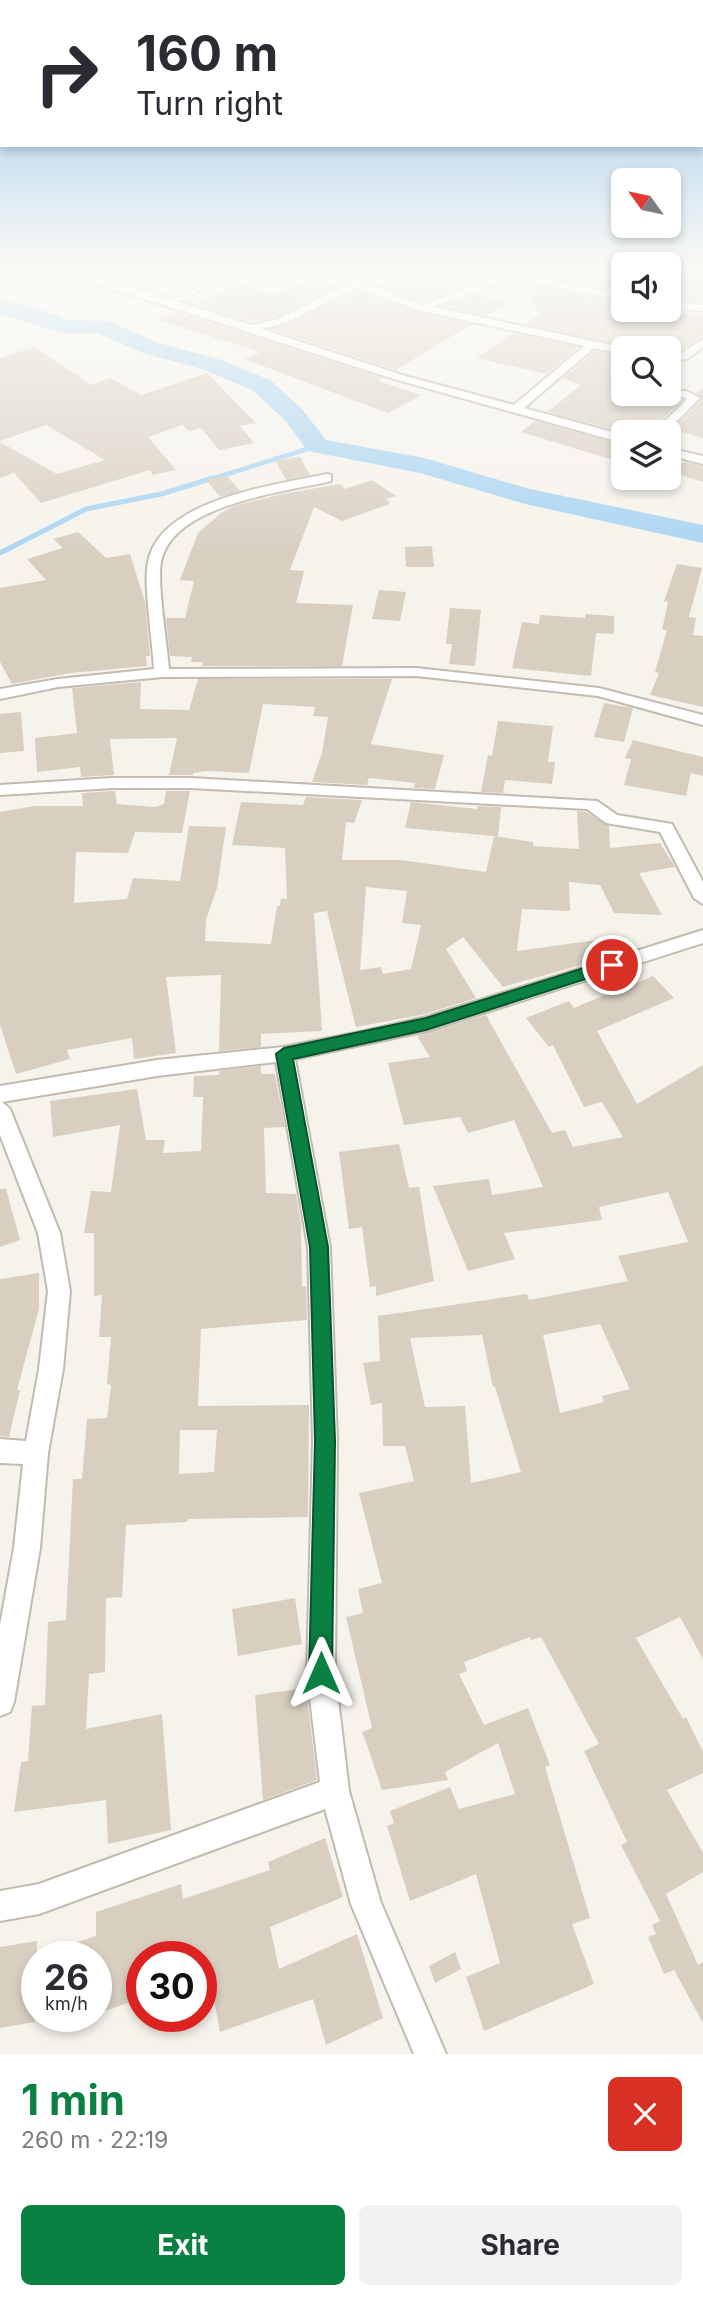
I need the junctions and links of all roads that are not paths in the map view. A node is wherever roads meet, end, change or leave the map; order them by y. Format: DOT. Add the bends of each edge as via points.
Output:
graph roads {
  1 [pos="368,367"];
  2 [pos="566,367"];
  3 [pos="682,393"];
  4 [pos="514,411"];
  5 [pos="672,420"];
  6 [pos="611,436"];
  7 [pos="681,454"];
  8 [pos="703,460"];
  9 [pos="327,478"];
  10 [pos="162,673"];
  11 [pos="0,695"];
  12 [pos="703,720"];
  13 [pos="0,790"];
  14 [pos="703,898"];
  15 [pos="703,936"];
  16 [pos="284,1054"];
  17 [pos="0,1094"];
  18 [pos="2,1124"];
  19 [pos="0,1451"];
  20 [pos="36,1453"];
  21 [pos="0,1702"];
  22 [pos="335,1791"];
  23 [pos="0,1906"];
  24 [pos="430,2054"];
  1 -- 4 [label="street"];
  2 -- 4 [label="street"];
  3 -- 5 [label="street" via="694,398"];
  4 -- 6 [label="street"];
  7 -- 8 [label="street"];
  9 -- 10 [label="street" via="227,502 191,518 155,548"];
  10 -- 11 [label="street" via="58,683"];
  10 -- 12 [label="street" via="378,671 524,682 599,692"];
  13 -- 14 [label="street" via="191,783 587,804 625,823 666,828"];
  15 -- 16 [label="street" via="426,1024"];
  16 -- 17 [label="street"];
  16 -- 22 [label="street" via="319,1247 325,1441 321,1673"];
  18 -- 20 [label="street" via="50,1233 59,1292"];
  19 -- 20 [label="street"];
  20 -- 21 [label="street" via="27,1548"];
  22 -- 23 [label="street" via="39,1899"];
  22 -- 24 [label="street" via="366,1904"];
}
